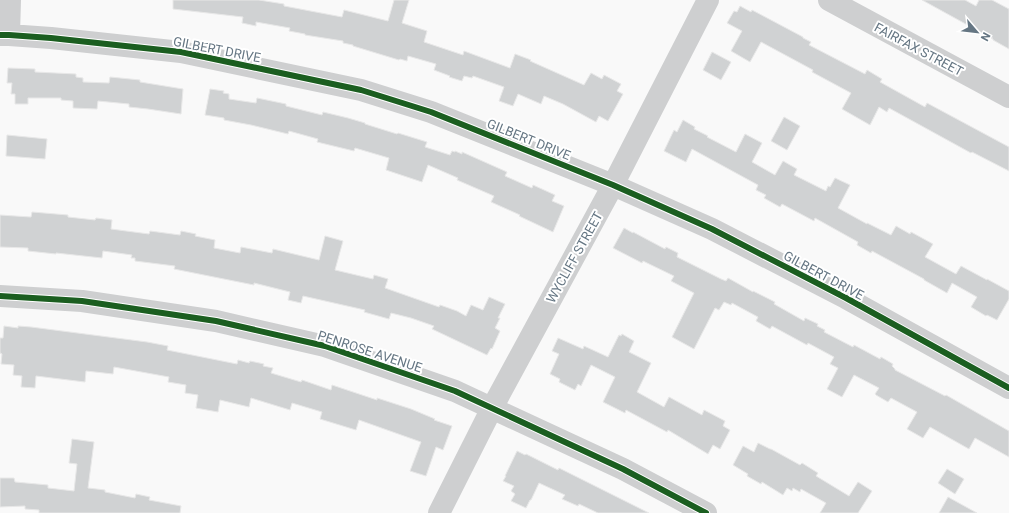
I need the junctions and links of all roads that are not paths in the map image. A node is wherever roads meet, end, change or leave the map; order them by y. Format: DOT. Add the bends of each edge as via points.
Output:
graph roads {
  1 [pos="10,0"];
  2 [pos="708,0"];
  3 [pos="829,0"];
  4 [pos="4,35"];
  5 [pos="1009,97"];
  6 [pos="614,185"];
  7 [pos="0,296"];
  8 [pos="1009,388"];
  9 [pos="492,408"];
  10 [pos="439,513"];
  11 [pos="706,513"];
  1 -- 4 [label="street"];
  2 -- 6 [label="street, WYCLIFF STREET"];
  3 -- 5 [label="street, FAIRFAX STREET"];
  4 -- 6 [label="street, GILBERT DRIVE" via="181,52 361,90 431,112"];
  6 -- 8 [label="street, GILBERT DRIVE" via="712,229 846,298"];
  6 -- 9 [label="street, WYCLIFF STREET"];
  7 -- 9 [label="street, PENROSE AVENUE" via="82,301 216,321 325,346 455,390"];
  9 -- 10 [label="street, WYCLIFF STREET"];
  9 -- 11 [label="street, PENROSE AVENUE" via="623,469"];
}
